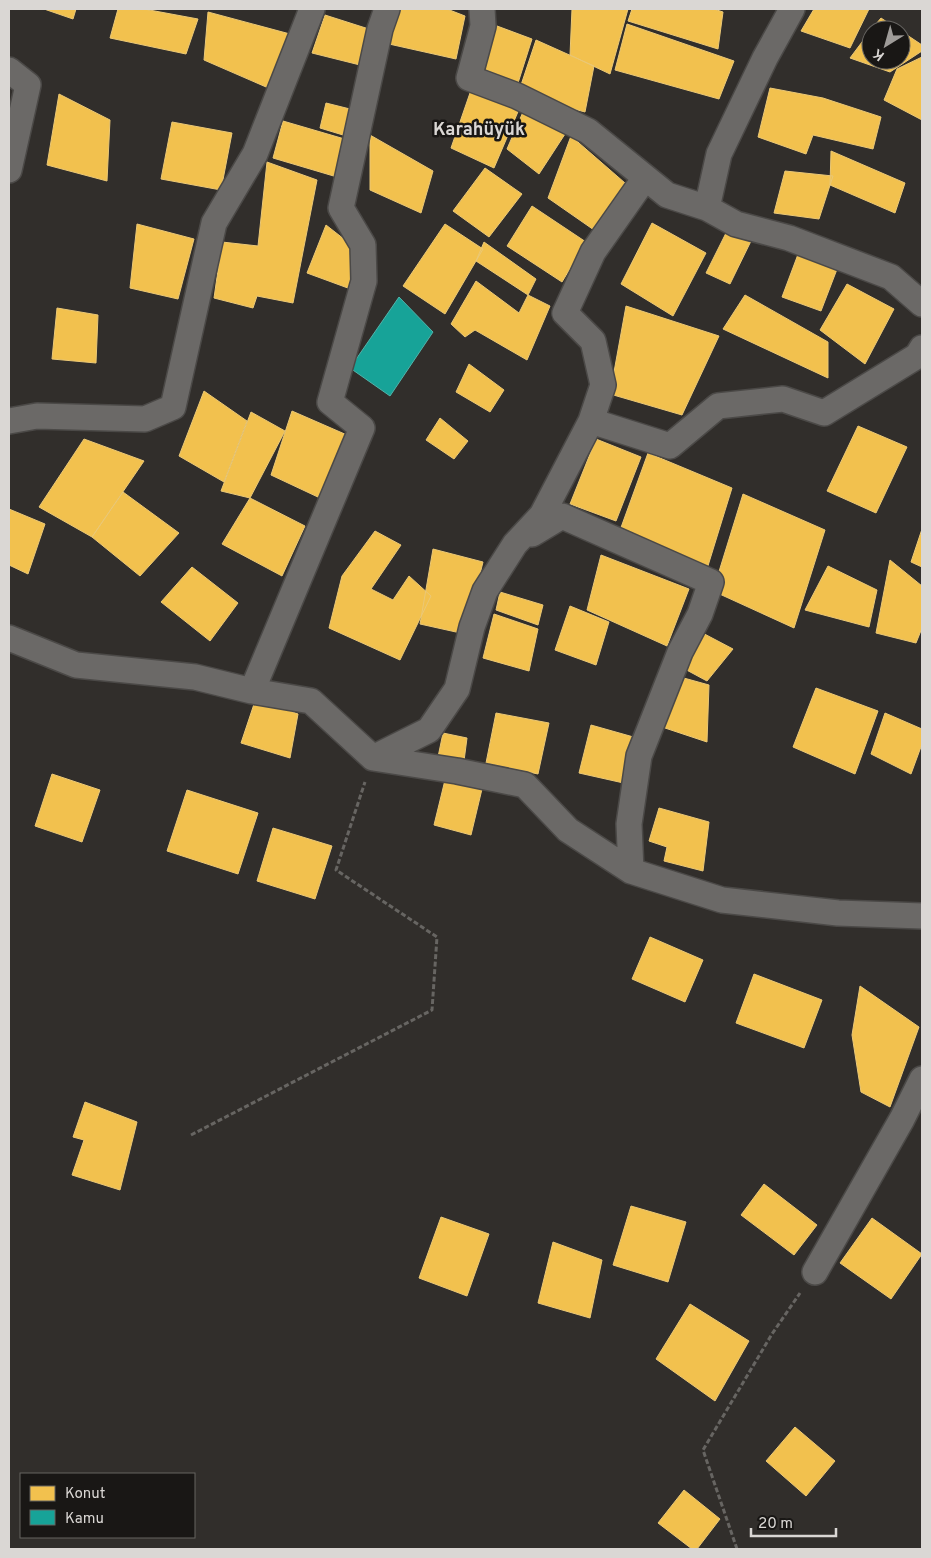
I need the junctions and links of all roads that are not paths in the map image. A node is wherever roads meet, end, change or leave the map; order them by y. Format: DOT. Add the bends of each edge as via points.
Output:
graph roads {
  1 [pos="312,9"];
  2 [pos="387,9"];
  3 [pos="482,9"];
  4 [pos="792,9"];
  5 [pos="9,70"];
  6 [pos="9,170"];
  7 [pos="646,178"];
  8 [pos="706,208"];
  9 [pos="922,304"];
  10 [pos="922,348"];
  11 [pos="9,420"];
  12 [pos="591,421"];
  13 [pos="514,544"];
  14 [pos="9,638"];
  15 [pos="252,691"];
  16 [pos="373,758"];
  17 [pos="630,871"];
  18 [pos="922,916"];
  19 [pos="922,1079"];
  20 [pos="815,1272"];
  1 -- 11 [label="street" via="254,154 214,223 173,406 145,418 37,416"];
  2 -- 15 [label="street" via="341,208 363,245 364,281 330,402 362,428"];
  3 -- 7 [label="street" via="483,26 469,78 516,96 588,131"];
  4 -- 8 [label="street" via="719,154"];
  5 -- 6 [label="street" via="28,86"];
  7 -- 8 [label="street" via="667,195"];
  7 -- 12 [label="street" via="593,252 565,313 593,341 602,385"];
  8 -- 9 [label="street" via="736,224 789,238 891,277"];
  10 -- 12 [label="street" via="917,356 824,413 783,399 718,406 670,446"];
  12 -- 13 [label="street" via="542,515"];
  13 -- 16 [label="street" via="485,591 456,689 428,730"];
  13 -- 17 [label="street" via="562,516 711,582 639,756 629,824"];
  14 -- 15 [label="street" via="76,665 195,677"];
  15 -- 16 [label="street" via="311,701"];
  16 -- 17 [label="street" via="525,785 568,830"];
  17 -- 18 [label="street" via="722,900 838,913"];
  19 -- 20 [label="street"];
}
